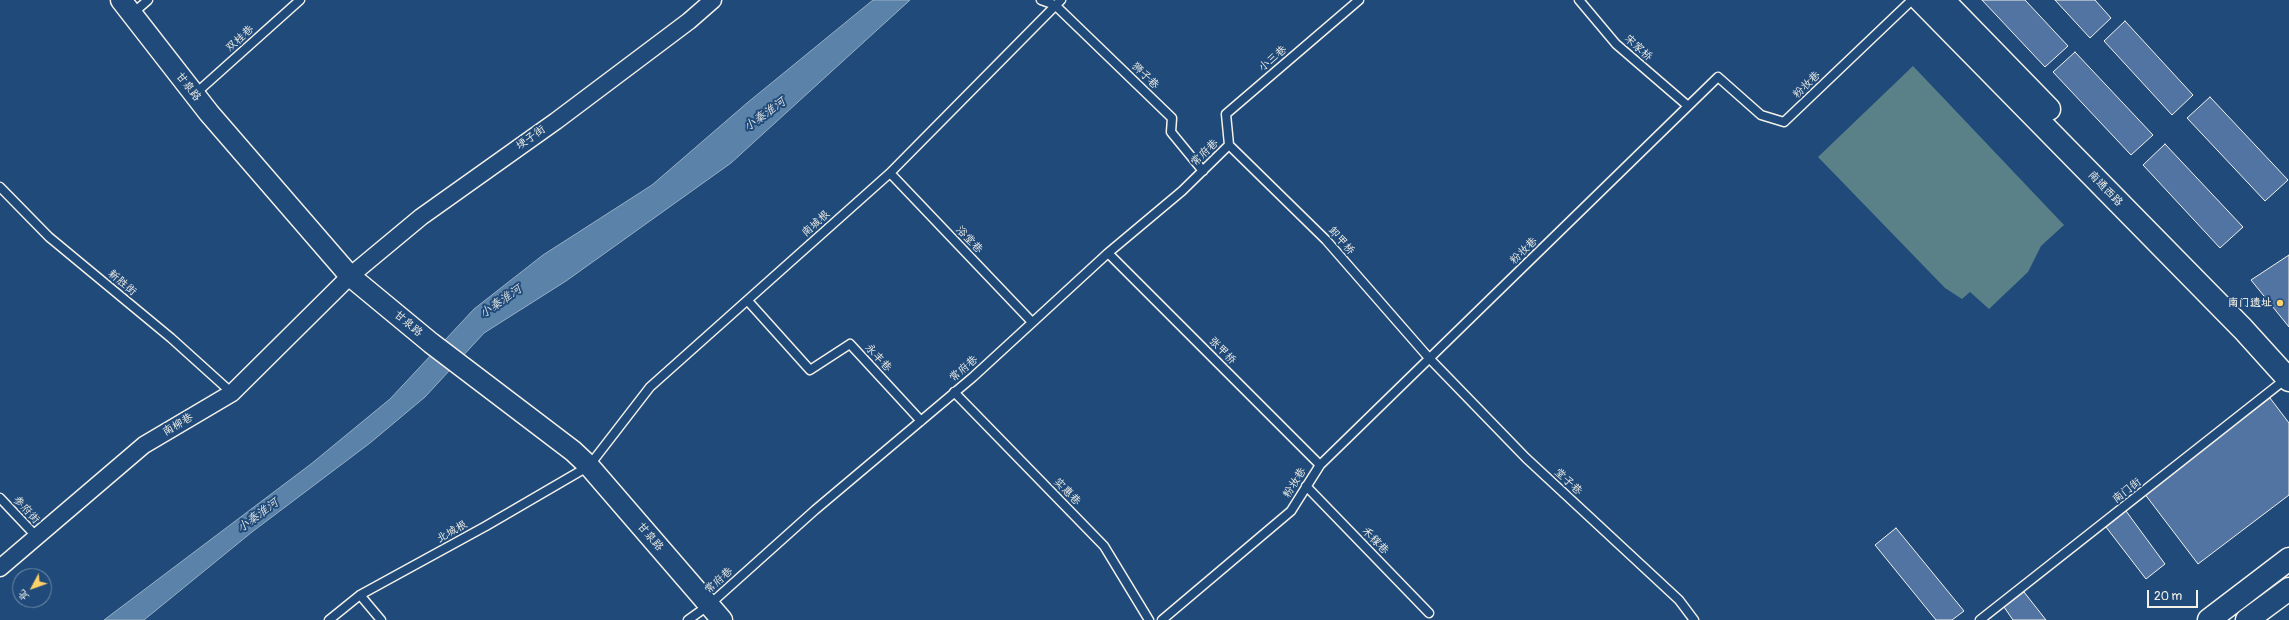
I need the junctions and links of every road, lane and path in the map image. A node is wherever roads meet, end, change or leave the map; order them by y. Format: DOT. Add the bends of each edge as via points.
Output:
graph roads {
  1 [pos="148,0"];
  2 [pos="300,0"];
  3 [pos="713,0"];
  4 [pos="1041,0"];
  5 [pos="1579,0"];
  6 [pos="1912,0"];
  7 [pos="1920,0"];
  8 [pos="1943,0"];
  9 [pos="1358,1"];
  10 [pos="1058,3"];
  11 [pos="127,7"];
  12 [pos="195,95"];
  13 [pos="1688,106"];
  14 [pos="1229,145"];
  15 [pos="1203,171"];
  16 [pos="890,173"];
  17 [pos="0,187"];
  18 [pos="1108,253"];
  19 [pos="350,276"];
  20 [pos="748,301"];
  21 [pos="1032,322"];
  22 [pos="1429,358"];
  23 [pos="2288,372"];
  24 [pos="954,392"];
  25 [pos="232,393"];
  26 [pos="921,420"];
  27 [pos="1320,465"];
  28 [pos="589,466"];
  29 [pos="1306,486"];
  30 [pos="0,498"];
  31 [pos="36,536"];
  32 [pos="2289,559"];
  33 [pos="0,568"];
  34 [pos="2289,589"];
  35 [pos="360,595"];
  36 [pos="710,605"];
  37 [pos="1429,613"];
  38 [pos="328,620"];
  39 [pos="381,620"];
  40 [pos="688,620"];
  41 [pos="722,620"];
  42 [pos="1149,620"];
  43 [pos="1162,620"];
  44 [pos="1694,620"];
  45 [pos="1980,620"];
  46 [pos="2209,620"];
  47 [pos="2247,620"];
  1 -- 11 [label="lane"];
  2 -- 12 [label="lane, 双桂巷"];
  3 -- 19 [label="street, 埂子街" via="562,116 421,217"];
  4 -- 10 [label="lane"];
  5 -- 13 [label="lane, 宋家桥" via="1616,44"];
  6 -- 13 [label="lane, 粉妆巷" via="1784,122 1761,116 1718,77"];
  7 -- 23 [label="main road, 南通西路" via="2237,324"];
  8 -- 23 [label="main road, 南通西路"];
  9 -- 14 [label="lane, 小三巷" via="1226,114"];
  10 -- 15 [label="lane, 狮子巷" via="1172,118 1170,132"];
  10 -- 16 [label="lane, 南城根"];
  11 -- 12 [label="street, 甘泉路"];
  12 -- 19 [label="street, 甘泉路"];
  13 -- 22 [label="lane, 粉妆巷"];
  14 -- 15 [label="lane, 常府巷"];
  14 -- 22 [label="lane, 卸甲桥" via="1326,240"];
  15 -- 18 [label="lane, 常府巷"];
  16 -- 20 [label="lane, 南城根"];
  16 -- 21 [label="lane, 浴堂巷"];
  17 -- 25 [label="lane, 新胜街" via="49,237 171,338"];
  18 -- 21 [label="lane, 常府巷"];
  18 -- 27 [label="lane, 张甲桥"];
  19 -- 25 [label="street, 南柳巷"];
  19 -- 28 [label="street, 甘泉路" via="431,343 573,451"];
  20 -- 26 [label="lane, 永丰巷" via="810,370 850,344"];
  20 -- 28 [label="lane, 南城根" via="650,387"];
  21 -- 24 [label="lane, 常府巷"];
  22 -- 27 [label="lane, 粉妆巷"];
  22 -- 44 [label="lane, 堂子巷" via="1526,458 1678,600"];
  23 -- 45 [label="lane, 南门街"];
  24 -- 26 [label="lane, 常府巷"];
  24 -- 42 [label="lane, 实惠巷" via="1104,546"];
  25 -- 31 [label="street, 南柳巷" via="144,445"];
  26 -- 36 [label="lane, 常府巷" via="815,510"];
  27 -- 29 [label="lane, 粉妆巷"];
  28 -- 35 [label="lane, 北城根"];
  28 -- 36 [label="street, 甘泉路"];
  29 -- 37 [label="lane, 禾稼巷"];
  29 -- 43 [label="lane, 粉妆巷" via="1291,511"];
  30 -- 31 [label="lane, 参府街"];
  31 -- 33 [label="street, 南柳巷"];
  32 -- 46 [label="main road"];
  34 -- 47 [label="main road"];
  35 -- 38 [label="lane, 北城根"];
  35 -- 39 [label="lane"];
  36 -- 40 [label="lane, 常府巷"];
  36 -- 41 [label="street, 甘泉路"];
}
